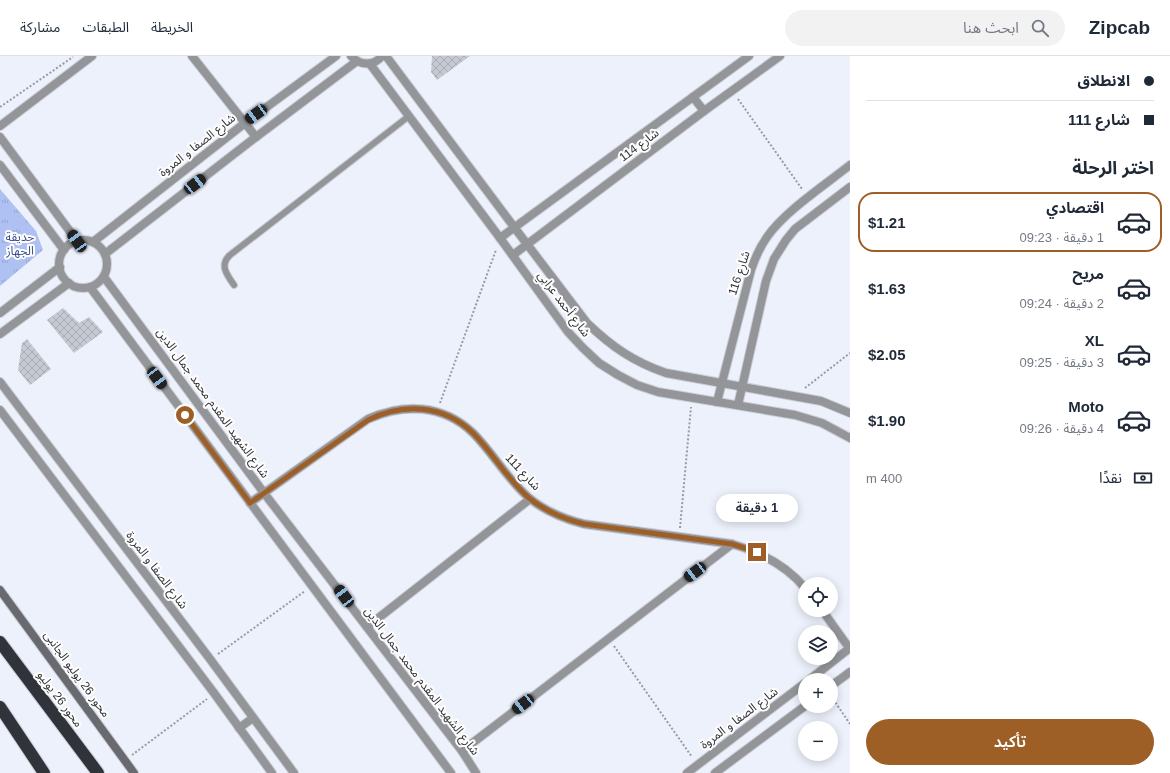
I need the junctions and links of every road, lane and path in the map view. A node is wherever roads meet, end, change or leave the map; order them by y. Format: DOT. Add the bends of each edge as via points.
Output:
graph roads {
  1 [pos="74,56"];
  2 [pos="92,56"];
  3 [pos="192,56"];
  4 [pos="336,56"];
  5 [pos="382,56"];
  6 [pos="386,56"];
  7 [pos="749,56"];
  8 [pos="780,56"];
  9 [pos="354,58"];
  10 [pos="370,64"];
  11 [pos="732,91"];
  12 [pos="693,97"];
  13 [pos="0,107"];
  14 [pos="704,111"];
  15 [pos="409,116"];
  16 [pos="245,123"];
  17 [pos="0,126"];
  18 [pos="0,137"];
  19 [pos="256,137"];
  20 [pos="0,165"];
  21 [pos="849,169"];
  22 [pos="850,187"];
  23 [pos="808,198"];
  24 [pos="514,227"];
  25 [pos="500,238"];
  26 [pos="77,241"];
  27 [pos="93,242"];
  28 [pos="527,244"];
  29 [pos="64,250"];
  30 [pos="105,254"];
  31 [pos="513,255"];
  32 [pos="60,267"];
  33 [pos="104,277"];
  34 [pos="69,283"];
  35 [pos="234,285"];
  36 [pos="90,287"];
  37 [pos="0,313"];
  38 [pos="0,334"];
  39 [pos="850,353"];
  40 [pos="0,382"];
  41 [pos="722,383"];
  42 [pos="742,387"];
  43 [pos="795,396"];
  44 [pos="692,397"];
  45 [pos="717,402"];
  46 [pos="738,405"];
  47 [pos="0,410"];
  48 [pos="437,412"];
  49 [pos="850,413"];
  50 [pos="850,438"];
  51 [pos="264,493"];
  52 [pos="530,498"];
  53 [pos="250,503"];
  54 [pos="680,537"];
  55 [pos="732,544"];
  56 [pos="798,580"];
  57 [pos="312,586"];
  58 [pos="0,590"];
  59 [pos="827,617"];
  60 [pos="367,627"];
  61 [pos="608,638"];
  62 [pos="0,642"];
  63 [pos="850,649"];
  64 [pos="210,659"];
  65 [pos="850,672"];
  66 [pos="818,673"];
  67 [pos="838,681"];
  68 [pos="798,688"];
  69 [pos="214,693"];
  70 [pos="838,706"];
  71 [pos="0,707"];
  72 [pos="798,711"];
  73 [pos="253,718"];
  74 [pos="850,724"];
  75 [pos="239,728"];
  76 [pos="462,751"];
  77 [pos="125,761"];
  78 [pos="698,765"];
  79 [pos="43,772"];
  80 [pos="98,773"];
  81 [pos="134,773"];
  82 [pos="272,773"];
  83 [pos="294,773"];
  84 [pos="451,773"];
  85 [pos="476,773"];
  86 [pos="687,773"];
  87 [pos="715,773"];
  1 -- 13 [label="path"];
  2 -- 17 [label="street"];
  3 -- 16 [label="street"];
  4 -- 16 [label="street, شارع الصفا و المروة"];
  5 -- 10 [label="street"];
  6 -- 24 [label="street, شارع أحمد عرابي"];
  7 -- 12 [label="street, شارع 114"];
  8 -- 11 [label="street, شارع 114"];
  9 -- 10 [label="street" via="361,63"];
  9 -- 19 [label="street"];
  10 -- 15 [label="street, شارع أحمد عرابي"];
  11 -- 14 [label="street, شارع 114"];
  11 -- 23 [label="path"];
  12 -- 14 [label="street"];
  12 -- 24 [label="street, شارع 114"];
  14 -- 28 [label="street, شارع 114"];
  15 -- 25 [label="street, شارع أحمد عرابي"];
  15 -- 35 [label="lane" via="226,258 225,271"];
  16 -- 19 [label="street"];
  16 -- 27 [label="street, شارع الصفا و المروة"];
  18 -- 26 [label="street"];
  19 -- 30 [label="street"];
  20 -- 29 [label="street"];
  21 -- 23 [label="street, شارع 116"];
  22 -- 42 [label="street" via="795,229 774,259 766,281"];
  23 -- 41 [label="street, شارع 116" via="781,221 758,252"];
  24 -- 25 [label="street, شارع 114"];
  24 -- 28 [label="street, شارع أحمد عرابي"];
  25 -- 31 [label="street, شارع أحمد عرابي"];
  25 -- 48 [label="path"];
  26 -- 27 [label="street"];
  26 -- 29 [label="street"];
  27 -- 30 [label="street"];
  28 -- 31 [label="street, شارع 114"];
  28 -- 41 [label="street, شارع أحمد عرابي" via="588,323 615,348 643,364 666,373"];
  29 -- 32 [label="street" via="59,261"];
  30 -- 33 [label="street" via="107,270"];
  31 -- 44 [label="street, شارع أحمد عرابي" via="568,332 599,363 637,385 658,392"];
  32 -- 34 [label="street" via="61,273"];
  32 -- 37 [label="street"];
  33 -- 36 [label="street"];
  33 -- 51 [label="street, شارع الشهيد المقدم محمد جمال الدين"];
  34 -- 36 [label="street" via="83,288"];
  34 -- 38 [label="street"];
  36 -- 53 [label="street"];
  39 -- 43 [label="path"];
  40 -- 64 [label="street, شارع الصفا و المروة"];
  41 -- 42 [label="street, شارع أحمد عرابي"];
  41 -- 45 [label="street, شارع 116"];
  42 -- 43 [label="street, شارع أحمد عرابي"];
  42 -- 46 [label="street"];
  43 -- 49 [label="street, شارع أحمد عرابي" via="821,401"];
  44 -- 45 [label="street, شارع أحمد عرابي"];
  44 -- 54 [label="path"];
  45 -- 46 [label="street, شارع أحمد عرابي"];
  46 -- 50 [label="street, شارع أحمد عرابي" via="795,415 822,423"];
  47 -- 69 [label="street"];
  48 -- 51 [label="street, شارع 111" via="408,408 374,416"];
  48 -- 52 [label="street, شارع 111" via="450,417 473,433 513,482"];
  51 -- 53 [label="street, شارع 111"];
  51 -- 60 [label="street, شارع الشهيد المقدم محمد جمال الدين"];
  52 -- 54 [label="street, شارع 111" via="550,512 572,521"];
  52 -- 60 [label="street"];
  53 -- 57 [label="street"];
  54 -- 55 [label="street, شارع 111"];
  55 -- 56 [label="street, شارع 111" via="769,558"];
  55 -- 61 [label="street"];
  57 -- 64 [label="path"];
  57 -- 84 [label="street"];
  58 -- 77 [label="street, محور 26 يوليو الجانبى"];
  59 -- 63 [label="street"];
  60 -- 76 [label="street, شارع الشهيد المقدم محمد جمال الدين"];
  61 -- 76 [label="street"];
  61 -- 78 [label="path"];
  62 -- 80 [label="highway, محور 26 يوليو"];
  63 -- 66 [label="street"];
  64 -- 73 [label="street, شارع الصفا و المروة"];
  65 -- 67 [label="street"];
  68 -- 78 [label="street, شارع الصفا و المروة"];
  69 -- 75 [label="street"];
  69 -- 77 [label="path"];
  70 -- 74 [label="path"];
  71 -- 79 [label="highway"];
  72 -- 87 [label="street"];
  73 -- 75 [label="street"];
  73 -- 83 [label="street, شارع الصفا و المروة"];
  75 -- 82 [label="street"];
  76 -- 85 [label="street, شارع الشهيد المقدم محمد جمال الدين"];
  77 -- 81 [label="street, محور 26 يوليو الجانبى"];
  78 -- 86 [label="street, شارع الصفا و المروة"];
}
